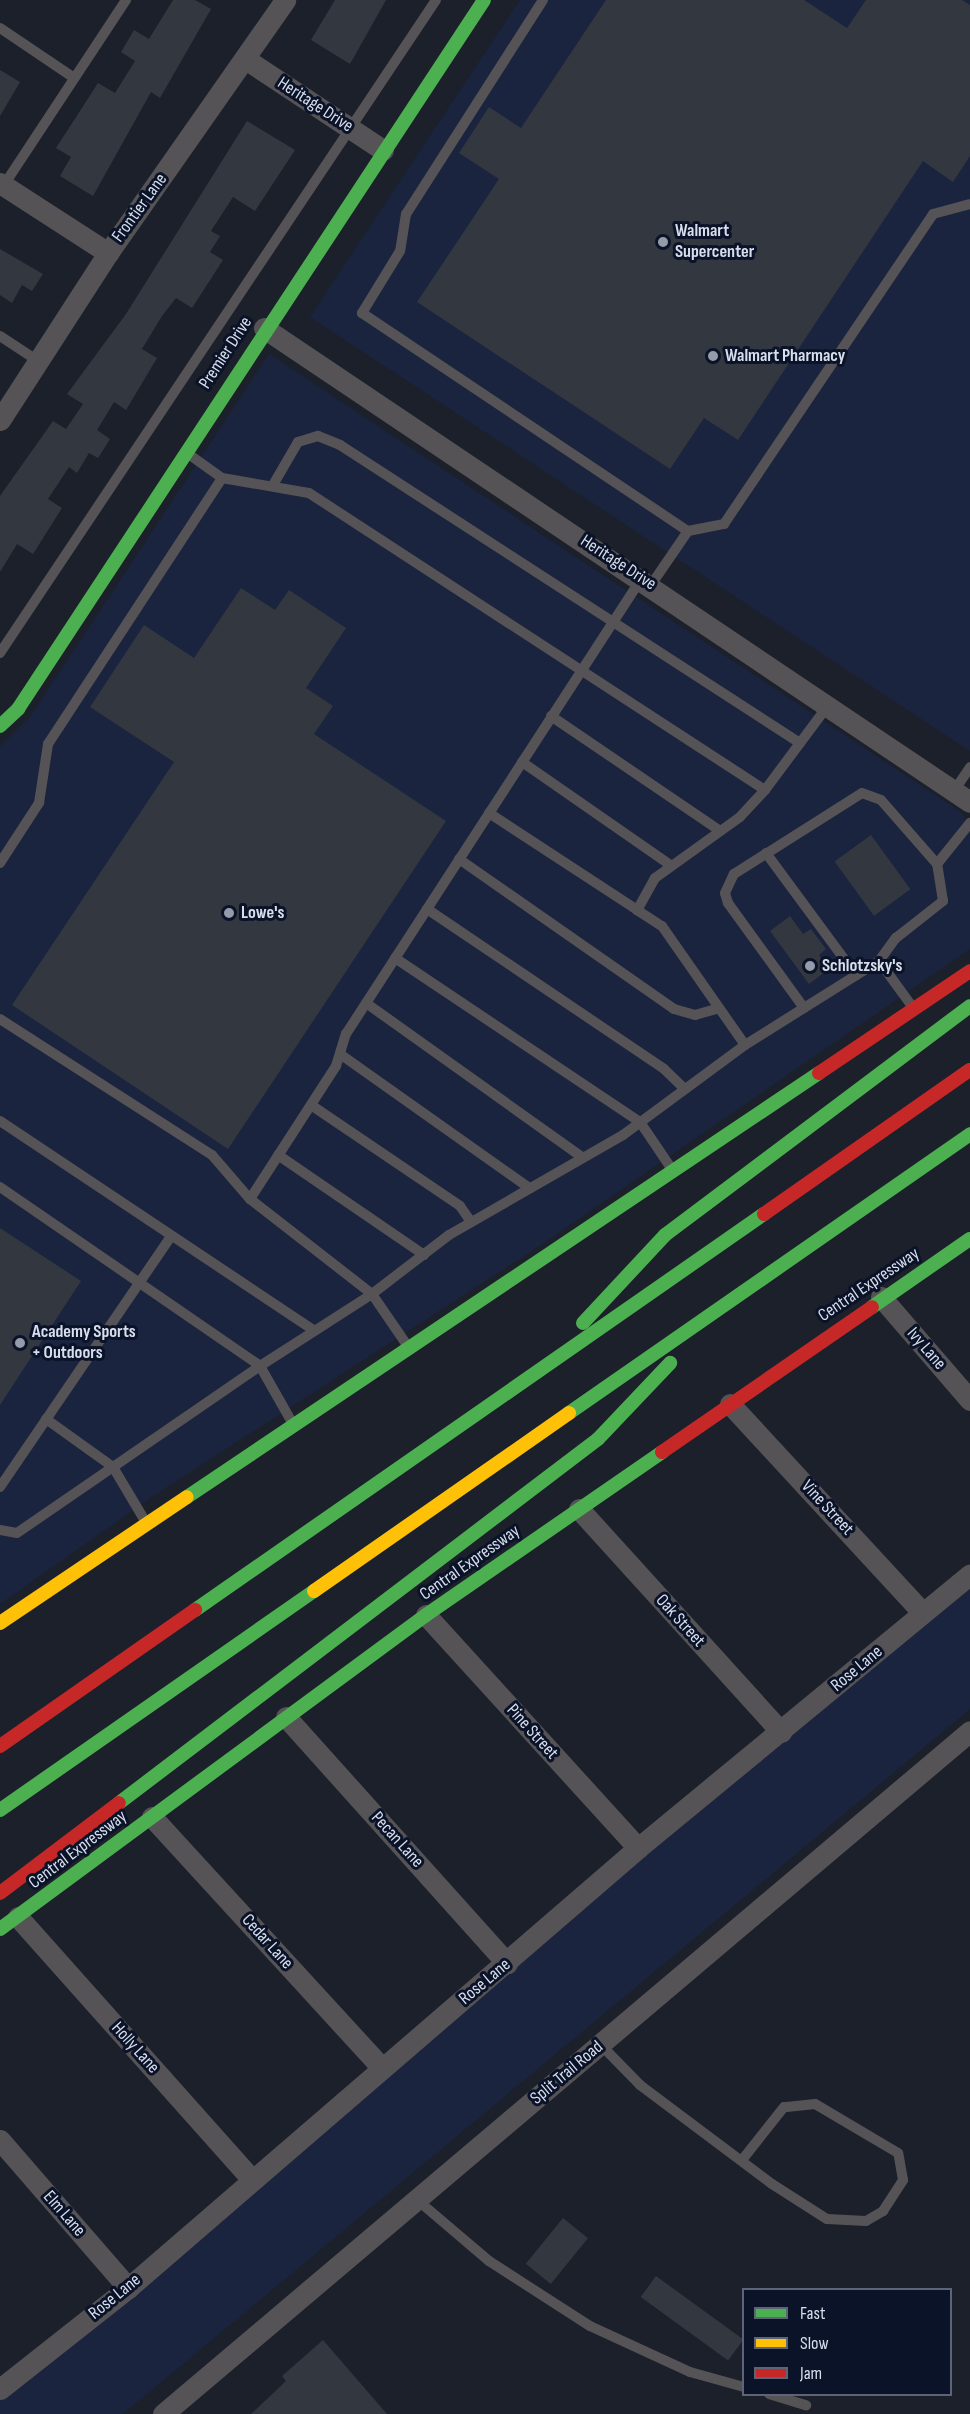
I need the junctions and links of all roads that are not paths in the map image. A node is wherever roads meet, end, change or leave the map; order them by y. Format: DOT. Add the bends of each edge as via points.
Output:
graph roads {
  1 [pos="126,0"];
  2 [pos="285,0"];
  3 [pos="436,0"];
  4 [pos="484,0"];
  5 [pos="543,0"];
  6 [pos="0,28"];
  7 [pos="247,60"];
  8 [pos="74,78"];
  9 [pos="350,129"];
  10 [pos="382,150"];
  11 [pos="2,184"];
  12 [pos="970,204"];
  13 [pos="108,253"];
  14 [pos="264,328"];
  15 [pos="0,336"];
  16 [pos="38,361"];
  17 [pos="0,420"];
  18 [pos="184,451"];
  19 [pos="222,478"];
  20 [pos="273,485"];
  21 [pos="688,531"];
  22 [pos="646,581"];
  23 [pos="613,621"];
  24 [pos="0,653"];
  25 [pos="581,670"];
  26 [pos="829,703"];
  27 [pos="551,716"];
  28 [pos="0,726"];
  29 [pos="800,743"];
  30 [pos="522,762"];
  31 [pos="970,767"];
  32 [pos="765,790"];
  33 [pos="963,795"];
  34 [pos="489,813"];
  35 [pos="970,823"];
  36 [pos="720,831"];
  37 [pos="766,853"];
  38 [pos="459,859"];
  39 [pos="0,863"];
  40 [pos="937,864"];
  41 [pos="670,865"];
  42 [pos="427,909"];
  43 [pos="637,910"];
  44 [pos="395,958"];
  45 [pos="879,961"];
  46 [pos="970,971"];
  47 [pos="856,975"];
  48 [pos="366,1003"];
  49 [pos="970,1006"];
  50 [pos="719,1008"];
  51 [pos="804,1008"];
  52 [pos="915,1009"];
  53 [pos="0,1019"];
  54 [pos="745,1045"];
  55 [pos="340,1054"];
  56 [pos="970,1070"];
  57 [pos="685,1089"];
  58 [pos="311,1105"];
  59 [pos="0,1121"];
  60 [pos="640,1122"];
  61 [pos="970,1134"];
  62 [pos="278,1155"];
  63 [pos="582,1157"];
  64 [pos="675,1174"];
  65 [pos="0,1187"];
  66 [pos="528,1187"];
  67 [pos="250,1199"];
  68 [pos="471,1222"];
  69 [pos="171,1236"];
  70 [pos="970,1239"];
  71 [pos="424,1255"];
  72 [pos="139,1282"];
  73 [pos="372,1294"];
  74 [pos="881,1297"];
  75 [pos="716,1314"];
  76 [pos="312,1330"];
  77 [pos="409,1348"];
  78 [pos="260,1366"];
  79 [pos="536,1372"];
  80 [pos="970,1400"];
  81 [pos="730,1404"];
  82 [pos="46,1419"];
  83 [pos="293,1424"];
  84 [pos="112,1467"];
  85 [pos="0,1487"];
  86 [pos="579,1509"];
  87 [pos="145,1521"];
  88 [pos="0,1530"];
  89 [pos="970,1574"];
  90 [pos="923,1613"];
  91 [pos="426,1615"];
  92 [pos="0,1623"];
  93 [pos="286,1717"];
  94 [pos="970,1731"];
  95 [pos="781,1732"];
  96 [pos="0,1746"];
  97 [pos="0,1810"];
  98 [pos="152,1817"];
  99 [pos="638,1848"];
  100 [pos="0,1893"];
  101 [pos="18,1917"];
  102 [pos="0,1929"];
  103 [pos="507,1963"];
  104 [pos="601,2045"];
  105 [pos="382,2068"];
  106 [pos="0,2140"];
  107 [pos="742,2160"];
  108 [pos="252,2180"];
  109 [pos="415,2198"];
  110 [pos="128,2288"];
  111 [pos="742,2386"];
  112 [pos="0,2389"];
  113 [pos="776,2396"];
  114 [pos="806,2405"];
  115 [pos="162,2414"];
  1 -- 8 [label="lane"];
  2 -- 7 [label="street, Frontier Lane"];
  3 -- 9 [label="lane"];
  4 -- 10 [label="main road, Premier Drive"];
  5 -- 21 [label="lane" via="406,214 400,250 362,313"];
  6 -- 8 [label="lane"];
  7 -- 9 [label="street, Heritage Drive"];
  7 -- 13 [label="street, Frontier Lane"];
  8 -- 11 [label="lane"];
  9 -- 10 [label="street, Heritage Drive"];
  9 -- 24 [label="lane"];
  10 -- 14 [label="main road, Premier Drive"];
  11 -- 13 [label="street"];
  12 -- 21 [label="lane" via="933,214 724,524"];
  13 -- 16 [label="street, Frontier Lane"];
  14 -- 18 [label="main road, Premier Drive"];
  14 -- 22 [label="street, Heritage Drive"];
  15 -- 16 [label="lane"];
  16 -- 17 [label="street, Frontier Lane"];
  18 -- 19 [label="lane"];
  18 -- 28 [label="main road, Premier Drive" via="18,709"];
  19 -- 20 [label="lane"];
  19 -- 39 [label="lane" via="48,744 39,803"];
  20 -- 23 [label="lane" via="298,442 318,436 340,444"];
  20 -- 25 [label="lane" via="309,493"];
  21 -- 22 [label="lane"];
  22 -- 23 [label="lane"];
  22 -- 26 [label="street, Heritage Drive"];
  23 -- 25 [label="lane"];
  23 -- 29 [label="lane"];
  25 -- 27 [label="lane"];
  25 -- 32 [label="lane"];
  26 -- 29 [label="lane"];
  26 -- 33 [label="street, Heritage Drive"];
  27 -- 30 [label="lane"];
  27 -- 36 [label="lane"];
  29 -- 32 [label="lane"];
  30 -- 34 [label="lane"];
  30 -- 41 [label="lane"];
  31 -- 33 [label="lane"];
  32 -- 36 [label="lane"];
  34 -- 38 [label="lane"];
  34 -- 43 [label="lane"];
  35 -- 40 [label="lane"];
  36 -- 41 [label="lane"];
  37 -- 40 [label="lane" via="862,794 881,800"];
  37 -- 47 [label="lane"];
  37 -- 51 [label="lane" via="734,874 725,893"];
  38 -- 42 [label="lane"];
  38 -- 50 [label="lane" via="674,1009 695,1015"];
  40 -- 45 [label="lane" via="943,901 896,938"];
  41 -- 43 [label="lane"];
  42 -- 44 [label="lane"];
  42 -- 57 [label="lane" via="664,1069"];
  43 -- 50 [label="lane" via="662,926"];
  44 -- 48 [label="lane"];
  44 -- 60 [label="lane"];
  45 -- 47 [label="lane"];
  45 -- 52 [label="lane"];
  46 -- 52 [label="main road"];
  47 -- 51 [label="lane"];
  48 -- 55 [label="lane"];
  48 -- 63 [label="lane"];
  49 -- 79 [label="main road" via="665,1235"];
  50 -- 54 [label="lane"];
  51 -- 54 [label="lane"];
  52 -- 64 [label="main road"];
  53 -- 67 [label="lane" via="212,1155"];
  54 -- 57 [label="lane"];
  55 -- 58 [label="lane"];
  55 -- 66 [label="lane"];
  56 -- 79 [label="main road"];
  57 -- 60 [label="lane"];
  58 -- 62 [label="lane"];
  58 -- 68 [label="lane" via="460,1206"];
  59 -- 69 [label="lane"];
  60 -- 63 [label="lane"];
  60 -- 64 [label="lane"];
  61 -- 75 [label="main road"];
  62 -- 67 [label="lane"];
  62 -- 71 [label="lane"];
  63 -- 66 [label="lane"];
  64 -- 77 [label="main road"];
  65 -- 72 [label="lane"];
  66 -- 68 [label="lane"];
  67 -- 73 [label="lane"];
  68 -- 71 [label="lane"];
  69 -- 72 [label="lane"];
  69 -- 76 [label="lane"];
  70 -- 74 [label="main road, Central Expressway"];
  71 -- 73 [label="lane"];
  72 -- 78 [label="lane"];
  72 -- 82 [label="lane"];
  73 -- 76 [label="lane"];
  73 -- 77 [label="lane"];
  74 -- 80 [label="street, Ivy Lane"];
  74 -- 81 [label="main road, Central Expressway"];
  75 -- 97 [label="main road"];
  75 -- 100 [label="main road" via="598,1439"];
  76 -- 78 [label="lane"];
  77 -- 83 [label="main road"];
  78 -- 83 [label="lane"];
  78 -- 84 [label="lane"];
  79 -- 96 [label="main road"];
  81 -- 86 [label="main road, Central Expressway"];
  81 -- 90 [label="street, Vine Street"];
  82 -- 84 [label="lane"];
  82 -- 85 [label="lane"];
  83 -- 87 [label="main road"];
  84 -- 87 [label="lane"];
  84 -- 88 [label="lane" via="17,1533"];
  86 -- 91 [label="main road, Central Expressway"];
  86 -- 95 [label="street, Oak Street"];
  87 -- 92 [label="main road"];
  89 -- 90 [label="street, Rose Lane"];
  90 -- 95 [label="street, Rose Lane"];
  91 -- 93 [label="main road, Central Expressway"];
  91 -- 99 [label="street, Pine Street"];
  93 -- 98 [label="main road, Central Expressway"];
  93 -- 103 [label="street, Pecan Lane"];
  94 -- 104 [label="street, Split Trail Road"];
  95 -- 99 [label="street, Rose Lane"];
  98 -- 101 [label="main road, Central Expressway"];
  98 -- 105 [label="street, Cedar Lane"];
  99 -- 103 [label="street, Rose Lane"];
  101 -- 102 [label="main road, Central Expressway"];
  101 -- 108 [label="street, Holly Lane"];
  103 -- 105 [label="street, Rose Lane"];
  104 -- 107 [label="lane" via="640,2085"];
  104 -- 109 [label="street, Split Trail Road"];
  105 -- 108 [label="street, Rose Lane"];
  106 -- 110 [label="street, Elm Lane"];
  107 -- 107 [label="lane" via="827,2219 847,2224 883,2211 903,2180 898,2153 815,2104 784,2107"];
  108 -- 110 [label="street, Rose Lane"];
  109 -- 111 [label="lane" via="471,2248 590,2326 690,2372"];
  109 -- 115 [label="street, Split Trail Road"];
  110 -- 112 [label="street, Rose Lane"];
  113 -- 114 [label="lane"];
}
